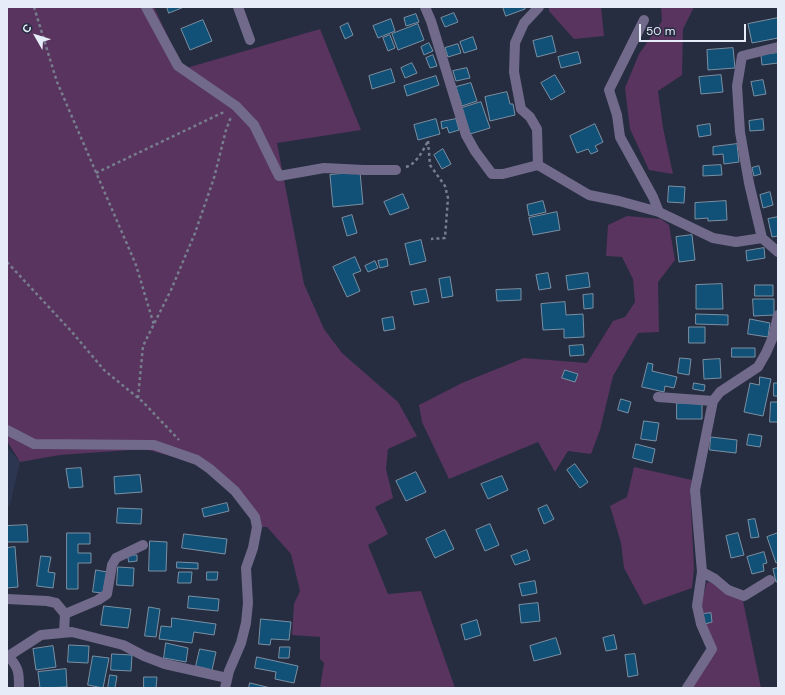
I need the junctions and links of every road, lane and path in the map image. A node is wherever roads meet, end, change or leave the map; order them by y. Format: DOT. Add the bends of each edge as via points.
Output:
graph roads {
  1 [pos="34,7"];
  2 [pos="146,7"];
  3 [pos="238,7"];
  4 [pos="539,7"];
  5 [pos="426,8"];
  6 [pos="644,20"];
  7 [pos="250,40"];
  8 [pos="778,47"];
  9 [pos="236,106"];
  10 [pos="538,165"];
  11 [pos="396,170"];
  12 [pos="96,173"];
  13 [pos="659,212"];
  14 [pos="762,238"];
  15 [pos="432,239"];
  16 [pos="778,252"];
  17 [pos="7,262"];
  18 [pos="778,315"];
  19 [pos="154,325"];
  20 [pos="658,396"];
  21 [pos="138,398"];
  22 [pos="713,401"];
  23 [pos="7,430"];
  24 [pos="181,442"];
  25 [pos="143,545"];
  26 [pos="702,572"];
  27 [pos="770,580"];
  28 [pos="7,599"];
  29 [pos="65,614"];
  30 [pos="64,632"];
  31 [pos="8,657"];
  32 [pos="227,678"];
  33 [pos="19,688"];
  34 [pos="225,688"];
  35 [pos="687,688"];
  1 -- 12 [label="path" via="57,82"];
  2 -- 9 [label="street" via="178,66"];
  3 -- 7 [label="street"];
  4 -- 10 [label="street" via="524,23 515,43 514,72 521,110 530,117 537,129"];
  5 -- 10 [label="street" via="466,135 474,151 492,174 503,174"];
  6 -- 13 [label="street" via="609,90 617,115 620,137"];
  8 -- 14 [label="street" via="742,56 737,86 740,132"];
  9 -- 11 [label="street" via="254,125 279,176 324,168"];
  9 -- 12 [label="path"];
  9 -- 19 [label="path" via="226,130 214,178 195,233"];
  10 -- 13 [label="street" via="589,195"];
  11 -- 15 [label="path" via="410,166 428,141 430,165 445,186 448,198 445,238"];
  12 -- 19 [label="path" via="136,265"];
  13 -- 14 [label="street" via="713,238 736,242"];
  14 -- 16 [label="street"];
  17 -- 21 [label="path" via="104,370"];
  18 -- 22 [label="street" via="773,338 758,367 720,392"];
  19 -- 21 [label="path" via="143,346"];
  20 -- 22 [label="street"];
  21 -- 24 [label="path"];
  22 -- 26 [label="street" via="695,490"];
  23 -- 32 [label="street" via="34,444 154,445 197,460 235,491 255,517 257,527 246,568 246,623"];
  25 -- 29 [label="street" via="116,558 112,565 107,594"];
  26 -- 27 [label="street" via="728,590 744,596"];
  26 -- 35 [label="street" via="697,606 701,624 712,649"];
  28 -- 29 [label="street" via="56,603"];
  29 -- 30 [label="street"];
  30 -- 31 [label="street" via="41,635"];
  30 -- 32 [label="street" via="124,645 165,664"];
  31 -- 33 [label="street" via="17,665"];
  32 -- 34 [label="street"];
}
